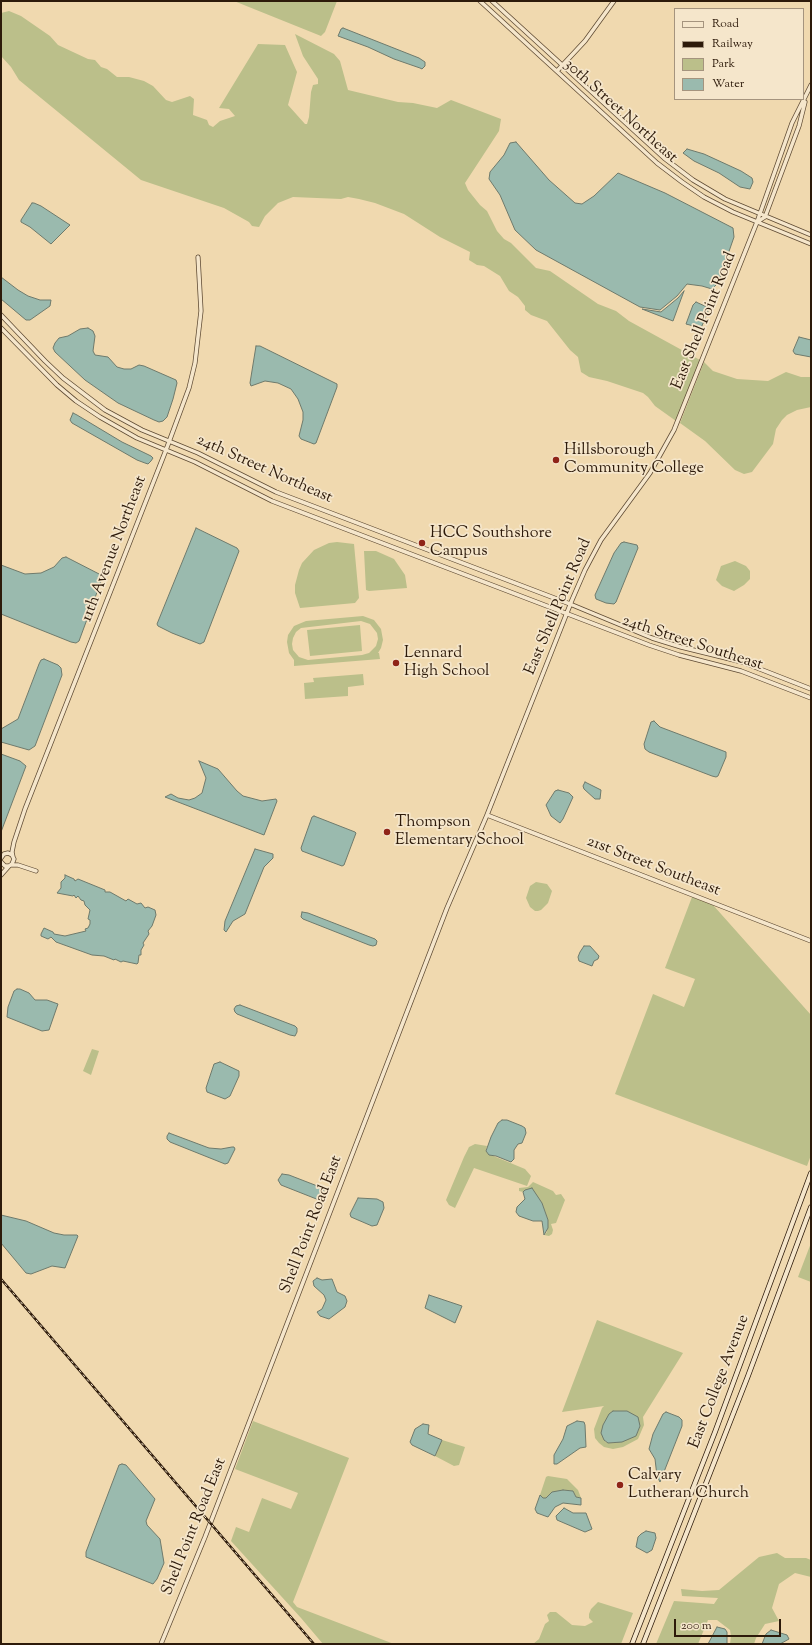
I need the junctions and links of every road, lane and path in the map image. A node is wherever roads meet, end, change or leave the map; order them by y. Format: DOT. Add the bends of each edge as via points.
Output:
graph roads {
  1 [pos="480,1"];
  2 [pos="492,1"];
  3 [pos="614,1"];
  4 [pos="562,65"];
  5 [pos="557,71"];
  6 [pos="811,85"];
  7 [pos="806,96"];
  8 [pos="759,214"];
  9 [pos="765,217"];
  10 [pos="757,222"];
  11 [pos="811,235"];
  12 [pos="811,244"];
  13 [pos="198,257"];
  14 [pos="1,315"];
  15 [pos="1,328"];
  16 [pos="170,441"];
  17 [pos="166,450"];
  18 [pos="570,604"];
  19 [pos="566,612"];
  20 [pos="811,689"];
  21 [pos="811,698"];
  22 [pos="487,815"];
  23 [pos="14,842"];
  24 [pos="3,856"];
  25 [pos="13,858"];
  26 [pos="1,862"];
  27 [pos="10,865"];
  28 [pos="23,866"];
  29 [pos="36,871"];
  30 [pos="1,875"];
  31 [pos="811,941"];
  32 [pos="811,1173"];
  33 [pos="811,1207"];
  34 [pos="161,1644"];
  35 [pos="632,1644"];
  36 [pos="643,1644"];
  1 -- 5 [label="street, 30th Street Northeast"];
  2 -- 4 [label="street, 30th Street Northeast"];
  3 -- 4 [label="street" via="585,41"];
  4 -- 5 [label="street"];
  4 -- 8 [label="street, 30th Street Northeast" via="664,158 693,180 724,199"];
  5 -- 10 [label="street, 30th Street Northeast" via="657,163 682,182 704,197"];
  6 -- 7 [label="street"];
  7 -- 8 [label="street, East Shell Point Road" via="792,124"];
  7 -- 9 [label="street" via="799,126"];
  8 -- 9 [label="street, 30th Street Northeast"];
  8 -- 10 [label="street, East Shell Point Road"];
  9 -- 10 [label="street"];
  9 -- 11 [label="street, 30th Street Northeast"];
  10 -- 12 [label="street, 30th Street Northeast"];
  10 -- 18 [label="street, East Shell Point Road" via="674,430 650,473 600,540"];
  13 -- 16 [label="street, 11th Avenue Northeast" via="201,311 195,363"];
  14 -- 16 [label="street, 24th Street Northeast" via="45,361 82,394 121,420"];
  15 -- 17 [label="street, 24th Street Northeast" via="76,401 118,428"];
  16 -- 17 [label="street, 11th Avenue Northeast"];
  16 -- 18 [label="street, 24th Street Northeast" via="281,494"];
  17 -- 19 [label="street, 24th Street Northeast" via="272,501"];
  17 -- 23 [label="street, 11th Avenue Northeast"];
  18 -- 19 [label="street, East Shell Point Road"];
  18 -- 20 [label="street, 24th Street Southeast" via="652,638 742,662"];
  19 -- 21 [label="street, 24th Street Southeast" via="649,645 740,671"];
  19 -- 22 [label="street, East Shell Point Road"];
  22 -- 31 [label="street, 21st Street Southeast"];
  22 -- 34 [label="street, Shell Point Road East" via="447,908 205,1537"];
  23 -- 24 [label="street, 11th Avenue Northeast"];
  23 -- 25 [label="street, 11th Avenue Northeast"];
  24 -- 25 [label="street" via="10,854"];
  25 -- 27 [label="street"];
  25 -- 28 [label="street"];
  26 -- 27 [label="street" via="5,866"];
  26 -- 30 [label="street"];
  27 -- 28 [label="street"];
  27 -- 30 [label="street"];
  28 -- 29 [label="street"];
  32 -- 35 [label="main road, East College Avenue" via="715,1432"];
  33 -- 36 [label="main road, East College Avenue" via="741,1396"];
}
